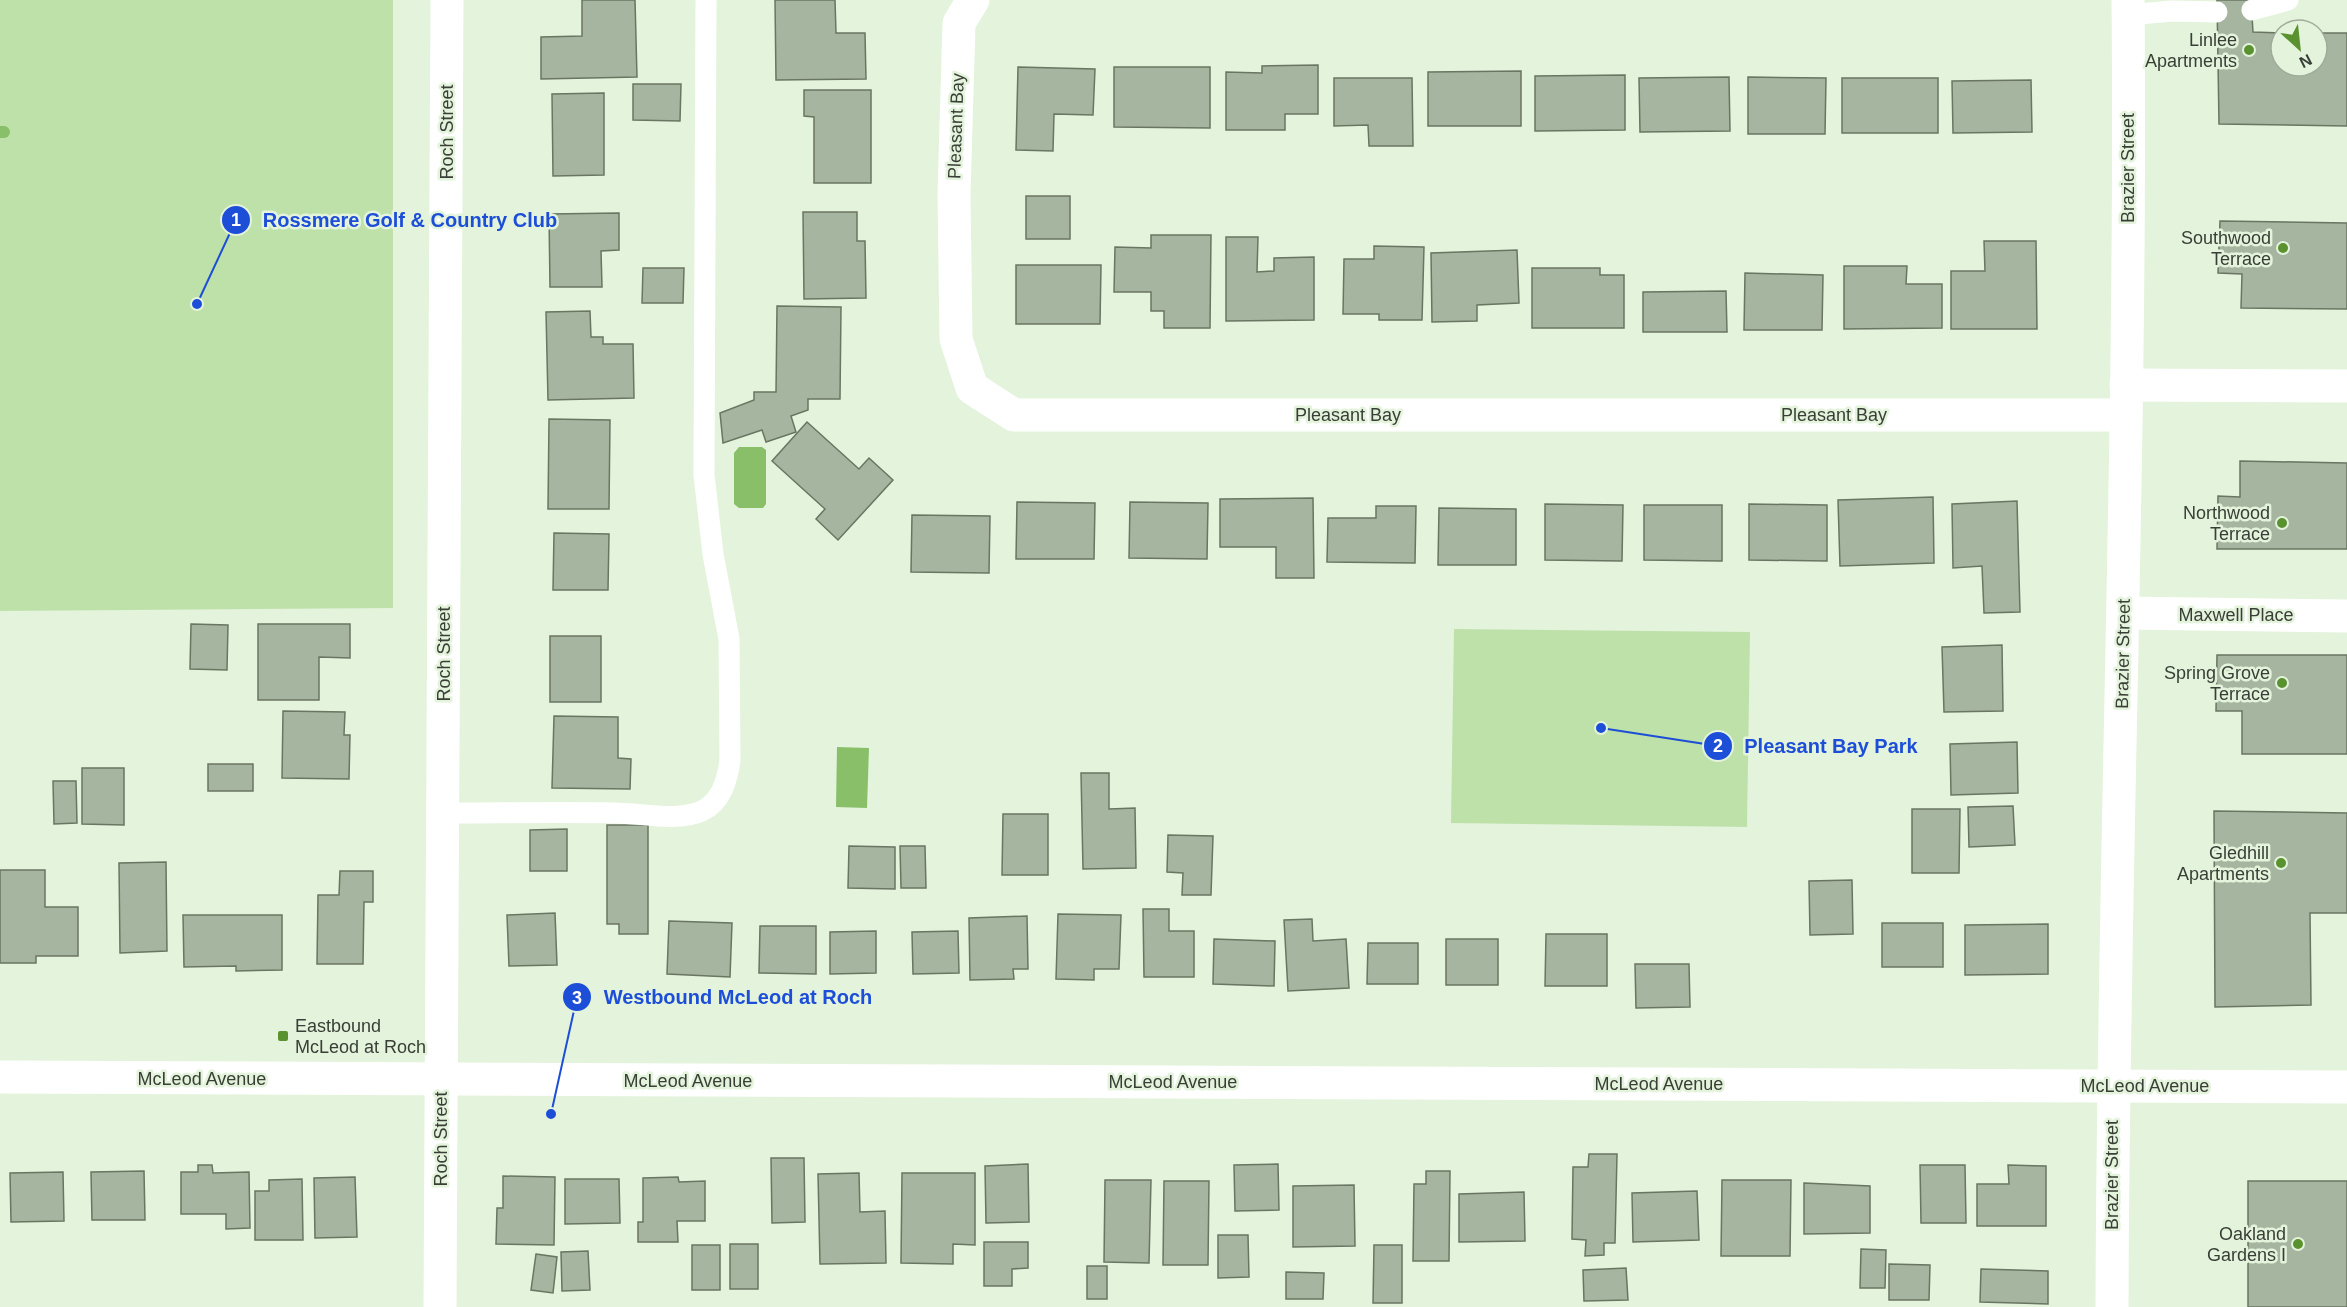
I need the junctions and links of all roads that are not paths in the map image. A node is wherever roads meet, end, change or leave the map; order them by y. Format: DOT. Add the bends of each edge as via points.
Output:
graph roads {
  1 [pos="447,0"];
  2 [pos="706,0"];
  3 [pos="973,0"];
  4 [pos="2288,0"];
  5 [pos="2128,7"];
  6 [pos="2252,10"];
  7 [pos="2217,12"];
  8 [pos="2347,386"];
  9 [pos="2126,400"];
  10 [pos="2124,614"];
  11 [pos="2347,616"];
  12 [pos="444,813"];
  13 [pos="0,1077"];
  14 [pos="442,1080"];
  15 [pos="2113,1085"];
  16 [pos="2347,1087"];
  17 [pos="440,1307"];
  18 [pos="2112,1307"];
  1 -- 12 [label="street, Roch Street"];
  2 -- 12 [label="lane" via="704,475 713,554 729,639 728,778 711,804 684,816"];
  3 -- 9 [label="street, Pleasant Bay" via="959,23 954,194 956,339 972,388 1014,415"];
  4 -- 6 [label="lane"];
  5 -- 7 [label="lane"];
  5 -- 9 [label="street, Brazier Street"];
  8 -- 9 [label="street"];
  9 -- 10 [label="street, Brazier Street"];
  10 -- 11 [label="street, Maxwell Place"];
  10 -- 15 [label="street, Brazier Street"];
  12 -- 14 [label="street, Roch Street"];
  13 -- 14 [label="street, McLeod Avenue"];
  14 -- 15 [label="street, McLeod Avenue"];
  14 -- 17 [label="street, Roch Street"];
  15 -- 16 [label="street, McLeod Avenue"];
  15 -- 18 [label="street, Brazier Street"];
}
